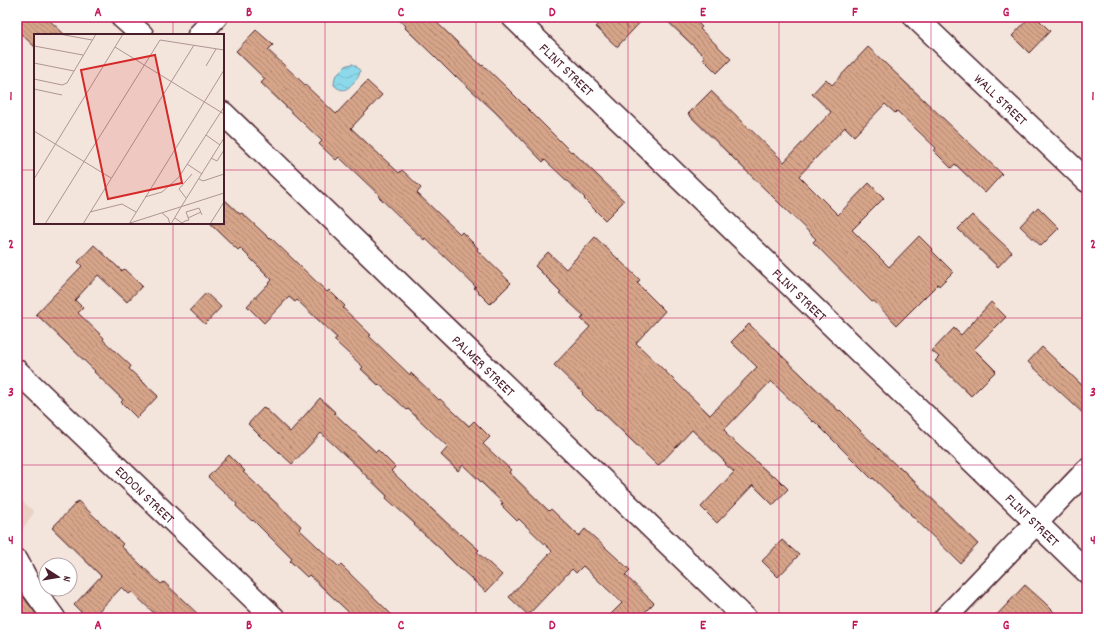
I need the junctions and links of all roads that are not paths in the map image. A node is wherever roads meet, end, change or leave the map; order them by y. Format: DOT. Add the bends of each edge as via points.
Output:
graph roads {
  1 [pos="122,17"];
  2 [pos="216,17"];
  3 [pos="513,17"];
  4 [pos="915,17"];
  5 [pos="141,34"];
  6 [pos="200,34"];
  7 [pos="224,114"];
  8 [pos="1087,181"];
  9 [pos="17,371"];
  10 [pos="1087,470"];
  11 [pos="1036,523"];
  12 [pos="17,561"];
  13 [pos="1087,572"];
  14 [pos="54,618"];
  15 [pos="274,618"];
  16 [pos="745,618"];
  17 [pos="945,618"];
  1 -- 5 [label="street"];
  2 -- 6 [label="street"];
  3 -- 11 [label="street, FLINT STREET"];
  4 -- 8 [label="street, WALL STREET"];
  7 -- 16 [label="street, PALMER STREET"];
  9 -- 15 [label="street, EDDON STREET"];
  10 -- 11 [label="street"];
  11 -- 13 [label="street, FLINT STREET"];
  11 -- 17 [label="street"];
  12 -- 14 [label="street" via="28,582"];
}
